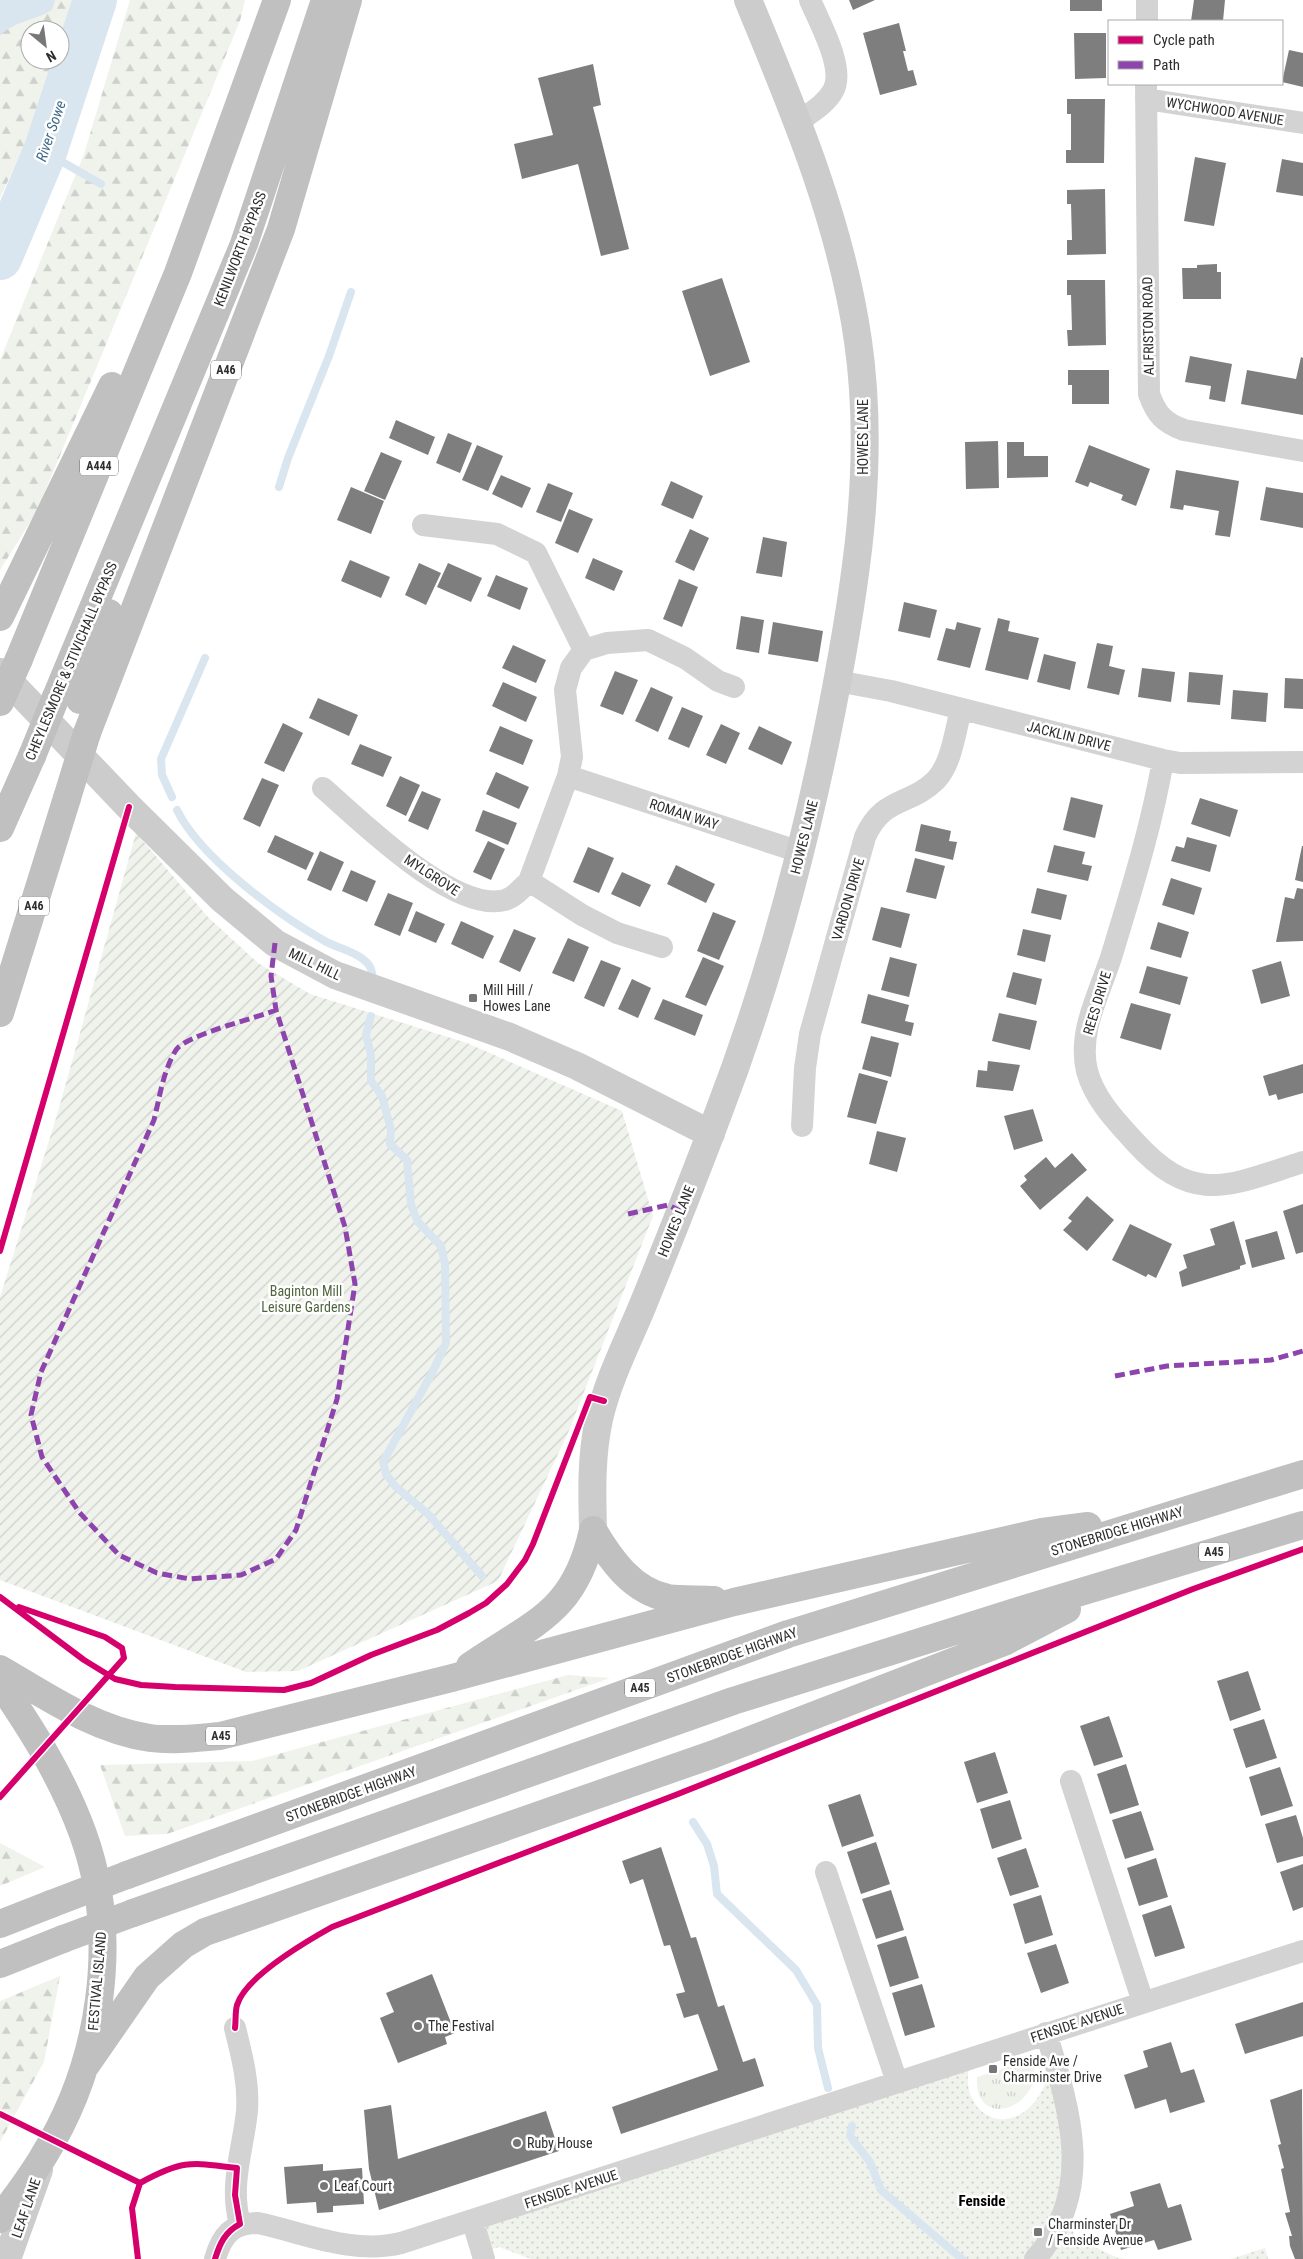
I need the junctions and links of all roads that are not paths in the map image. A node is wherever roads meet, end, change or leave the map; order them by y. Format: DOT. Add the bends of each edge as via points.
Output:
graph roads {
  1 [pos="277,0"];
  2 [pos="325,0"];
  3 [pos="348,0"];
  4 [pos="748,0"];
  5 [pos="810,0"];
  6 [pos="1147,0"];
  7 [pos="1147,20"];
  8 [pos="1146,91"];
  9 [pos="798,122"];
  10 [pos="1303,123"];
  11 [pos="178,273"];
  12 [pos="1303,451"];
  13 [pos="142,493"];
  14 [pos="423,525"];
  15 [pos="0,617"];
  16 [pos="584,650"];
  17 [pos="10,665"];
  18 [pos="837,681"];
  19 [pos="734,687"];
  20 [pos="0,702"];
  21 [pos="961,710"];
  22 [pos="80,728"];
  23 [pos="1163,760"];
  24 [pos="1303,762"];
  25 [pos="568,776"];
  26 [pos="323,788"];
  27 [pos="60,790"];
  28 [pos="0,828"];
  29 [pos="800,852"];
  30 [pos="529,881"];
  31 [pos="662,947"];
  32 [pos="0,969"];
  33 [pos="0,1013"];
  34 [pos="802,1126"];
  35 [pos="711,1134"];
  36 [pos="1303,1162"];
  37 [pos="1303,1474"];
  38 [pos="1159,1517"];
  39 [pos="1303,1525"];
  40 [pos="593,1530"];
  41 [pos="1124,1580"];
  42 [pos="734,1602"];
  43 [pos="0,1669"];
  44 [pos="452,1678"];
  45 [pos="0,1683"];
  46 [pos="1071,1781"];
  47 [pos="826,1872"];
  48 [pos="0,1924"];
  49 [pos="1303,1951"];
  50 [pos="0,1964"];
  51 [pos="1143,2002"];
  52 [pos="235,2028"];
  53 [pos="1046,2033"];
  54 [pos="86,2065"];
  55 [pos="896,2082"];
  56 [pos="43,2157"];
  57 [pos="0,2220"];
  58 [pos="473,2222"];
  59 [pos="240,2224"];
  60 [pos="7,2259"];
  61 [pos="216,2259"];
  62 [pos="484,2259"];
  63 [pos="1035,2259"];
  1 -- 11 [label="highway"];
  2 -- 13 [label="highway, KENILWORTH BYPASS / A46" via="244,244"];
  3 -- 22 [label="highway, A46" via="281,229"];
  4 -- 9 [label="main road, HOWES LANE"];
  5 -- 9 [label="street" via="835,63 837,77 833,91 821,105"];
  6 -- 7 [label="street"];
  8 -- 10 [label="street, WYCHWOOD AVENUE"];
  8 -- 12 [label="street, ALFRISTON ROAD" via="1149,394 1154,407 1170,425 1184,430"];
  9 -- 18 [label="main road, HOWES LANE" via="830,216 846,279 858,340 864,403 860,528"];
  11 -- 15 [label="highway" via="136,333"];
  11 -- 17 [label="highway, A444"];
  13 -- 22 [label="highway, A46"];
  13 -- 28 [label="highway, CHEYLESMORE & STIVICHALL BYPASS, bridge"];
  14 -- 16 [label="street" via="497,534 536,553"];
  16 -- 19 [label="street" via="607,642 648,640"];
  16 -- 25 [label="street" via="570,668 565,690 572,757"];
  17 -- 20 [label="highway, A444, bridge"];
  17 -- 35 [label="main road, MILL HILL" via="149,827 222,899 275,944 335,975 510,1037"];
  18 -- 21 [label="street, JACKLIN DRIVE" via="891,691"];
  18 -- 29 [label="main road, HOWES LANE"];
  21 -- 23 [label="street, JACKLIN DRIVE"];
  21 -- 34 [label="street, VARDON DRIVE" via="947,759 937,779 878,814 865,837 810,1034"];
  22 -- 27 [label="highway, A46"];
  23 -- 24 [label="street, JACKLIN DRIVE" via="1180,763"];
  23 -- 36 [label="street, REES DRIVE" via="1153,812 1087,1028 1085,1057 1091,1082 1109,1113 1154,1162 1169,1174 1187,1181 1206,1186 1226,1184"];
  25 -- 29 [label="street, ROMAN WAY"];
  25 -- 30 [label="street"];
  26 -- 30 [label="street, MYLGROVE" via="399,853 430,876 469,898 506,900"];
  27 -- 32 [label="highway, A46"];
  27 -- 33 [label="highway, A46"];
  29 -- 35 [label="main road, HOWES LANE" via="766,981"];
  30 -- 31 [label="street" via="616,933"];
  35 -- 40 [label="main road, HOWES LANE" via="604,1401 592,1463"];
  37 -- 38 [label="highway, STONEBRIDGE HIGHWAY / A45"];
  38 -- 42 [label="highway, A45" via="1042,1532"];
  38 -- 48 [label="highway, STONEBRIDGE HIGHWAY / A45, bridge" via="788,1634"];
  39 -- 41 [label="highway, A45"];
  40 -- 42 [label="highway" via="608,1555 628,1577 646,1590 668,1598"];
  40 -- 44 [label="highway" via="587,1558 561,1603 522,1633"];
  41 -- 50 [label="highway, A45, bridge" via="733,1701 133,1913"];
  41 -- 54 [label="highway" via="1004,1642 714,1754 205,1932 176,1950 147,1977"];
  42 -- 44 [label="highway, A45"];
  43 -- 44 [label="highway, A45" via="107,1727 151,1738 184,1740 251,1729"];
  45 -- 54 [label="highway, FESTIVAL ISLAND" via="60,1779 84,1836 100,1898 103,1926 98,2005"];
  46 -- 51 [label="street"];
  47 -- 55 [label="street"];
  49 -- 51 [label="street, FENSIDE AVENUE"];
  51 -- 53 [label="street, FENSIDE AVENUE"];
  52 -- 59 [label="street" via="247,2092 235,2195"];
  53 -- 55 [label="street, FENSIDE AVENUE"];
  53 -- 63 [label="street" via="1070,2119 1073,2164 1069,2198 1062,2219"];
  54 -- 56 [label="highway, FESTIVAL ISLAND" via="66,2114"];
  55 -- 58 [label="street, FENSIDE AVENUE"];
  56 -- 57 [label="highway, FESTIVAL ISLAND"];
  56 -- 60 [label="main road, LEAF LANE"];
  58 -- 59 [label="street, FENSIDE AVENUE" via="401,2244 376,2247 334,2242 258,2223"];
  58 -- 62 [label="street"];
  59 -- 61 [label="street" via="222,2240"];
}
